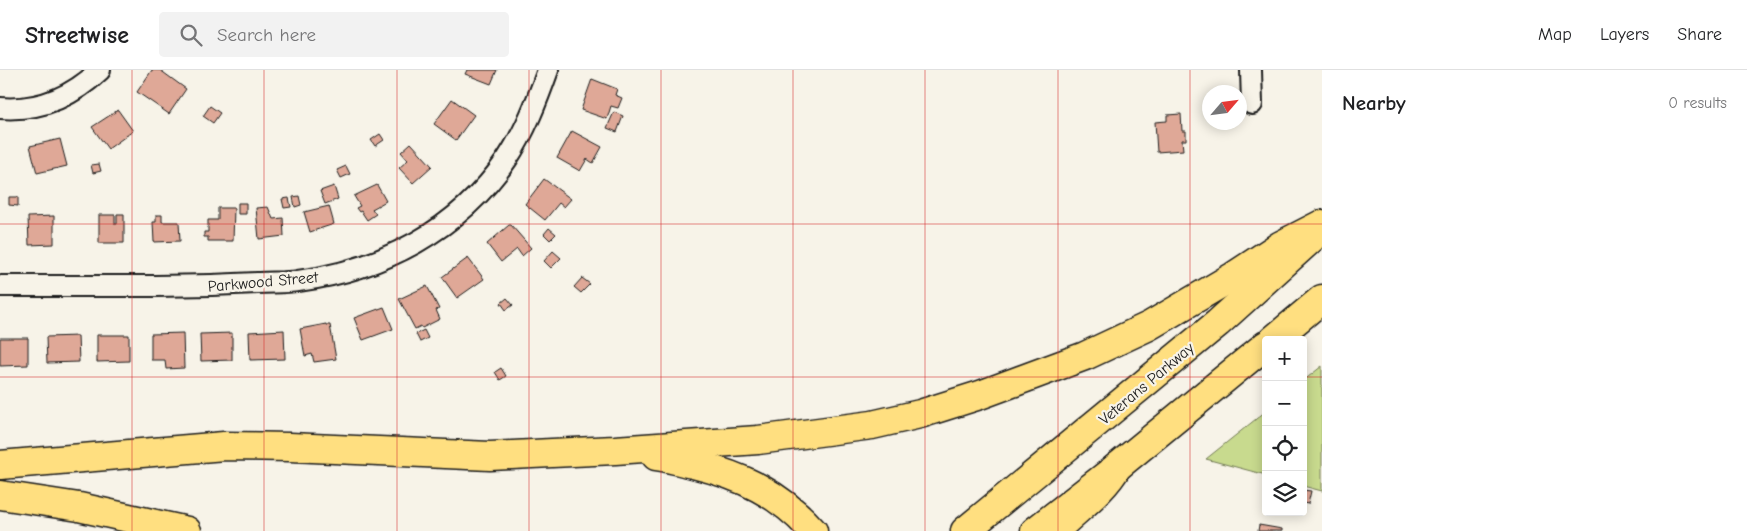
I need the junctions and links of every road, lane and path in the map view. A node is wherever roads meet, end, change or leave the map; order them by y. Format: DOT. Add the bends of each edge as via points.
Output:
graph roads {
  1 [pos="100,70"];
  2 [pos="548,70"];
  3 [pos="1251,70"];
  4 [pos="1252,104"];
  5 [pos="0,108"];
  6 [pos="1322,224"];
  7 [pos="1322,229"];
  8 [pos="0,286"];
  9 [pos="1322,300"];
  10 [pos="1278,336"];
  11 [pos="1262,348"];
  12 [pos="614,450"];
  13 [pos="0,465"];
  14 [pos="1117,467"];
  15 [pos="0,495"];
  16 [pos="187,531"];
  17 [pos="813,531"];
  18 [pos="965,531"];
  19 [pos="1035,531"];
  20 [pos="1055,531"];
  1 -- 5 [label="street" via="66,96 17,109"];
  2 -- 8 [label="street, Parkwood Street" via="523,132 481,191 428,237 393,255 351,270 298,281 200,286"];
  3 -- 4 [label="street"];
  6 -- 12 [label="main road" via="1149,326 1085,356 980,395 872,425 758,440"];
  7 -- 18 [label="main road, Veterans Parkway" via="1218,323"];
  9 -- 10 [label="main road"];
  11 -- 14 [label="main road"];
  12 -- 13 [label="main road" via="490,456 224,446"];
  12 -- 17 [label="main road" via="660,456 746,480 776,497"];
  14 -- 19 [label="main road"];
  14 -- 20 [label="main road" via="1110,480"];
  15 -- 16 [label="main road" via="79,507"];
}
